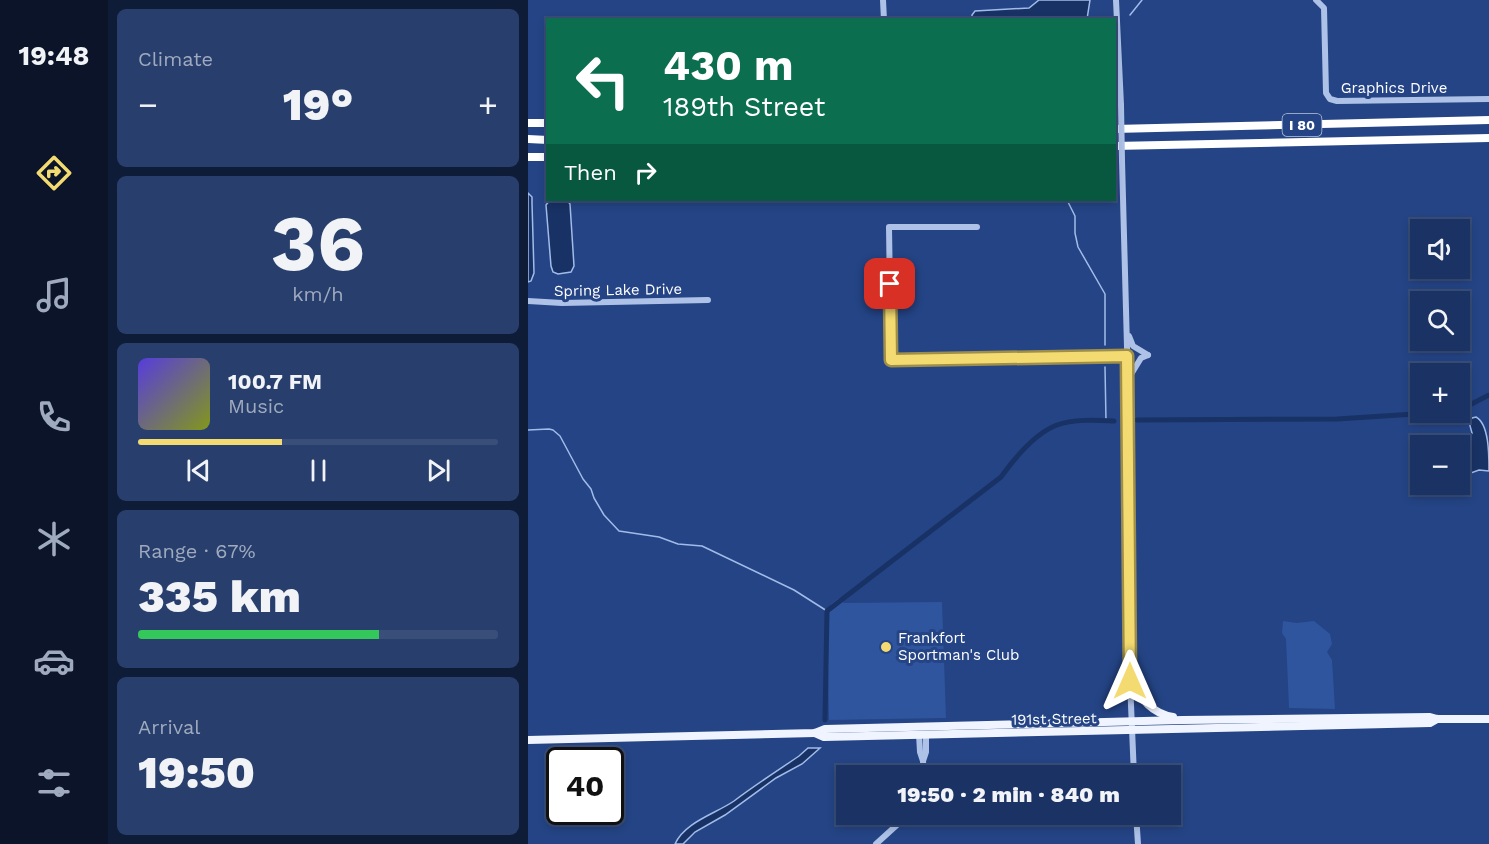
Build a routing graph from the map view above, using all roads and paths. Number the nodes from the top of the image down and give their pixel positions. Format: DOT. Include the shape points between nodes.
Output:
graph roads {
  1 [pos="883,0"];
  2 [pos="1116,0"];
  3 [pos="1316,0"];
  4 [pos="884,18"];
  5 [pos="1489,99"];
  6 [pos="1489,120"];
  7 [pos="528,123"];
  8 [pos="546,123"];
  9 [pos="1116,129"];
  10 [pos="1489,138"];
  11 [pos="528,139"];
  12 [pos="546,140"];
  13 [pos="1116,146"];
  14 [pos="528,157"];
  15 [pos="546,157"];
  16 [pos="977,227"];
  17 [pos="708,300"];
  18 [pos="528,302"];
  19 [pos="1126,327"];
  20 [pos="1127,356"];
  21 [pos="1128,384"];
  22 [pos="1130,681"];
  23 [pos="1437,719"];
  24 [pos="1489,719"];
  25 [pos="1183,720"];
  26 [pos="1131,721"];
  27 [pos="1131,731"];
  28 [pos="815,733"];
  29 [pos="922,734"];
  30 [pos="528,740"];
  31 [pos="924,765"];
  32 [pos="1133,765"];
  33 [pos="897,825"];
  34 [pos="1137,825"];
  35 [pos="876,844"];
  36 [pos="1138,844"];
  1 -- 4 [label="street"];
  2 -- 19 [label="street, bridge"];
  3 -- 5 [label="street, Graphics Drive" via="1324,8 1326,93 1330,99"];
  6 -- 9 [label="highway, I 80"];
  7 -- 8 [label="highway"];
  10 -- 13 [label="highway, I 80"];
  11 -- 12 [label="highway"];
  14 -- 15 [label="highway"];
  16 -- 20 [label="street" via="889,227 891,360"];
  17 -- 18 [label="street, Spring Lake Drive"];
  19 -- 20 [label="street"];
  19 -- 21 [label="street" via="1133,346 1148,356 1141,358 1131,371"];
  20 -- 21 [label="street"];
  21 -- 22 [label="street"];
  22 -- 25 [label="main road" via="1155,711"];
  22 -- 26 [label="street"];
  23 -- 24 [label="main road, 191st Street"];
  23 -- 25 [label="main road, 191st Street"];
  23 -- 27 [label="main road, 191st Street" via="1430,723"];
  25 -- 26 [label="main road, 191st Street"];
  26 -- 27 [label="street"];
  26 -- 28 [label="main road, 191st Street" via="825,729"];
  27 -- 29 [label="main road, 191st Street"];
  27 -- 32 [label="street"];
  28 -- 29 [label="main road, 191st Street" via="824,737"];
  28 -- 30 [label="main road, 191st Street"];
  29 -- 31 [label="street" via="920,752"];
  33 -- 35 [label="street"];
  34 -- 36 [label="street"];
}
